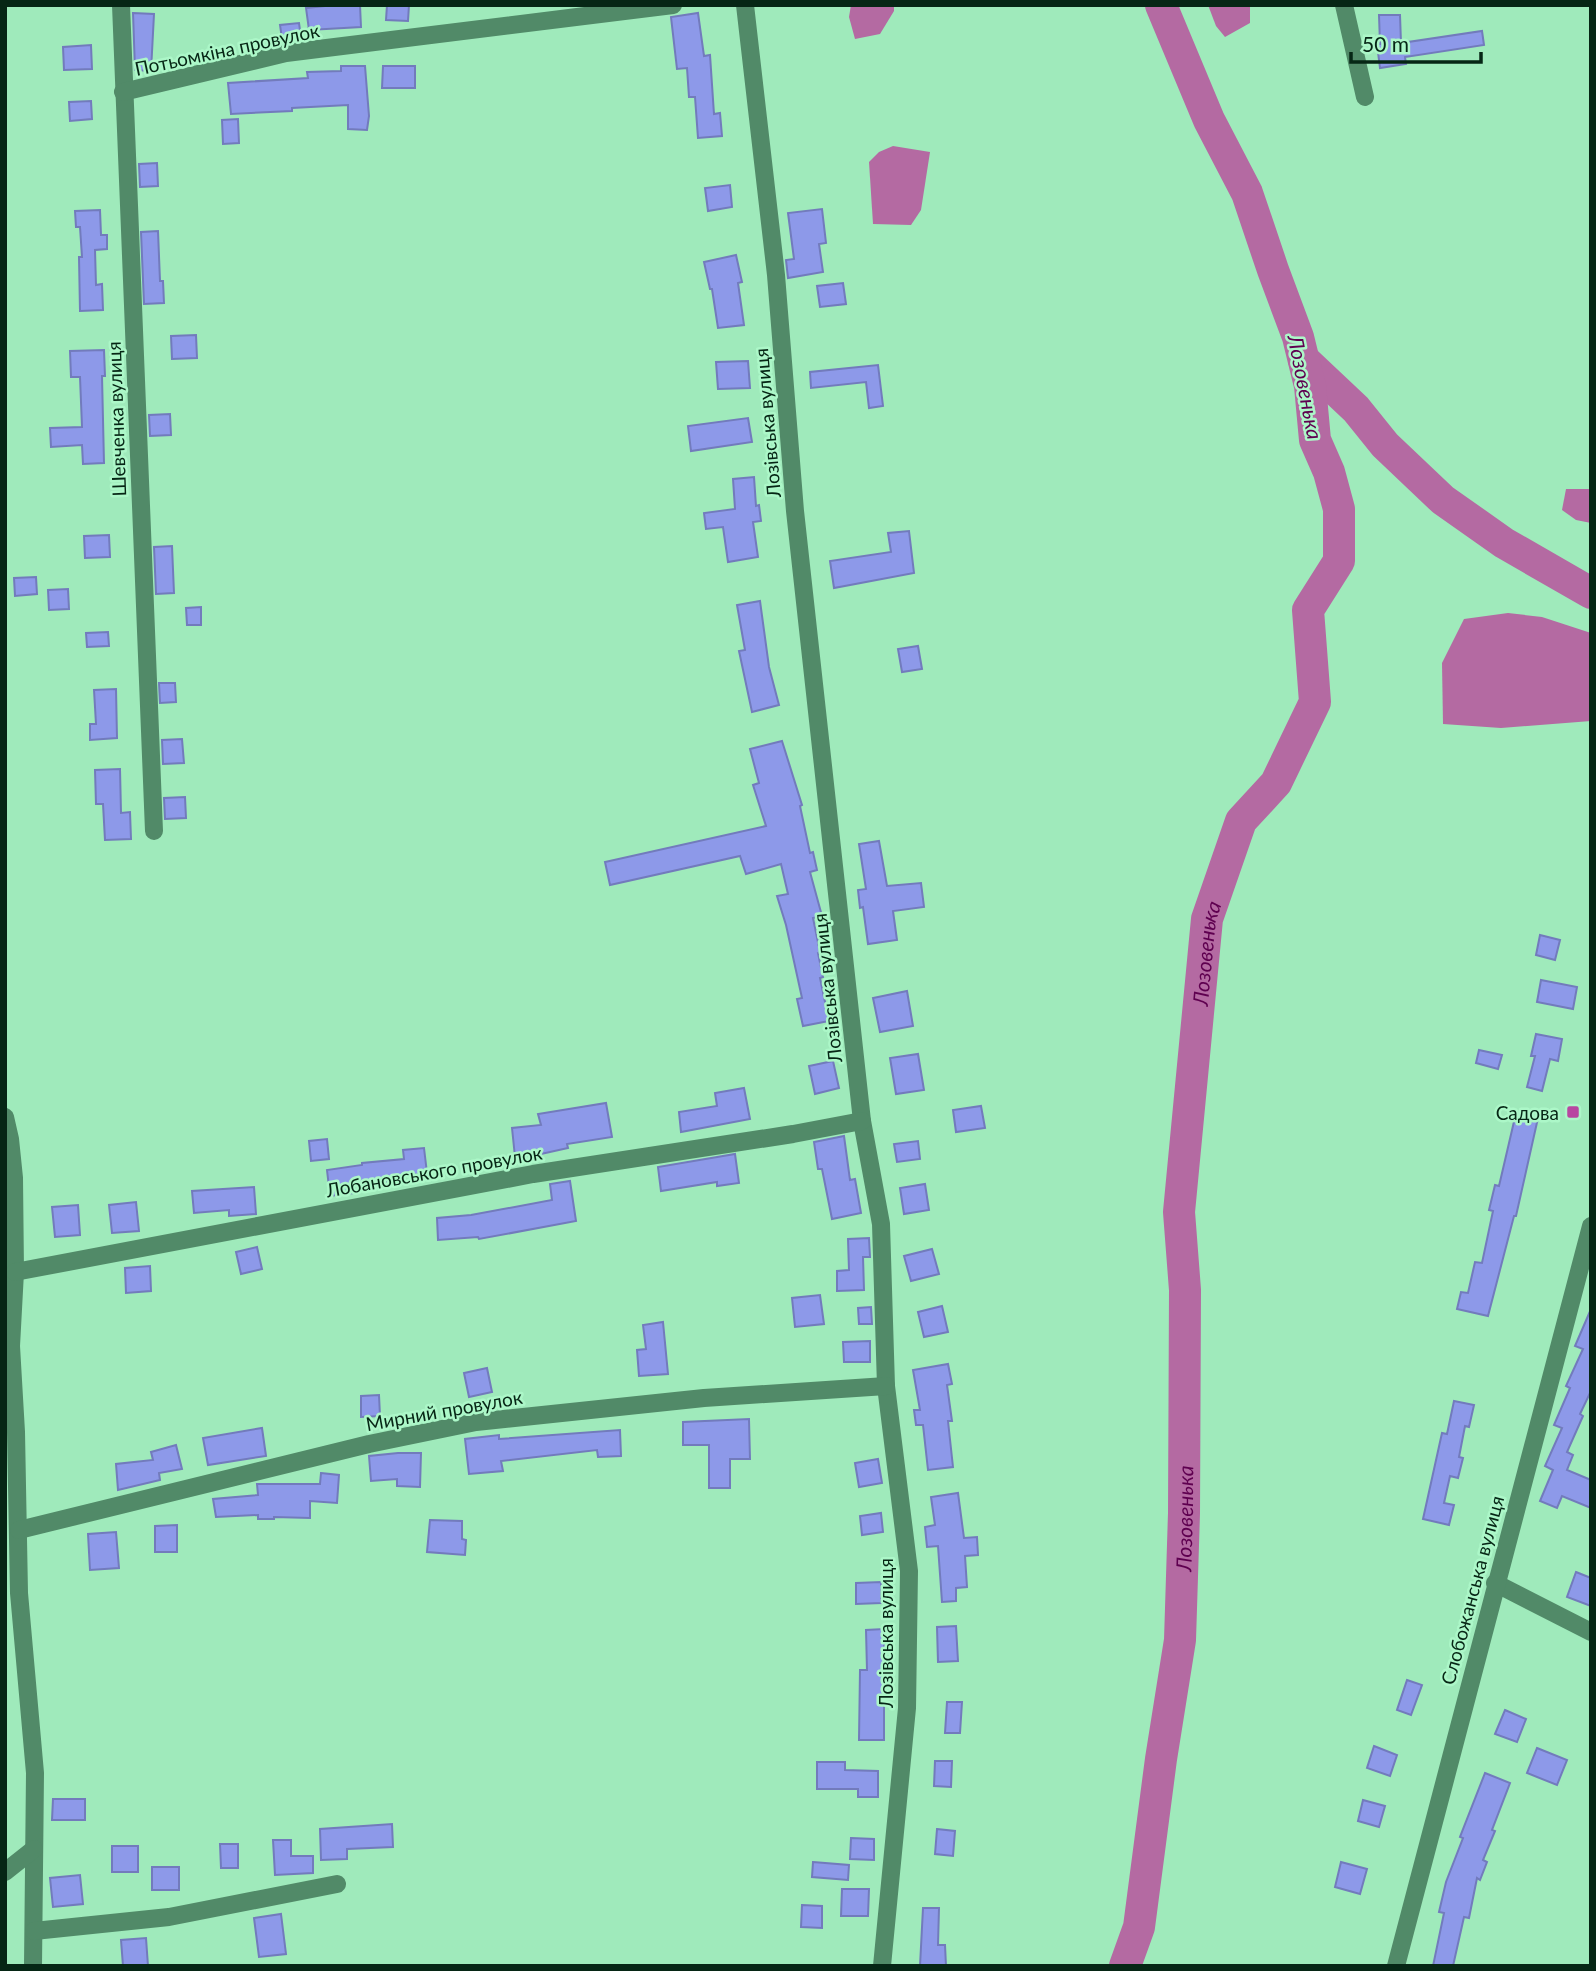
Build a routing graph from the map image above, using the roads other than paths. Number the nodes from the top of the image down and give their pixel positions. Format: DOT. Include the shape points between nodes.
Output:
graph roads {
  1 [pos="121,5"];
  2 [pos="673,5"];
  3 [pos="746,5"];
  4 [pos="1344,5"];
  5 [pos="123,92"];
  6 [pos="1365,97"];
  7 [pos="154,831"];
  8 [pos="5,1116"];
  9 [pos="862,1121"];
  10 [pos="8,1140"];
  11 [pos="1591,1226"];
  12 [pos="15,1272"];
  13 [pos="886,1386"];
  14 [pos="12,1508"];
  15 [pos="19,1530"];
  16 [pos="1495,1583"];
  17 [pos="1591,1633"];
  18 [pos="34,1849"];
  19 [pos="5,1872"];
  20 [pos="337,1884"];
  21 [pos="34,1931"];
  22 [pos="33,1966"];
  23 [pos="882,1966"];
  24 [pos="1396,1966"];
  1 -- 5 [label="street, Шевченка вулиця"];
  2 -- 5 [label="street, Потьомкіна провулок" via="286,54"];
  3 -- 9 [label="street, Лозівська вулиця" via="776,275 795,511"];
  4 -- 6 [label="street"];
  5 -- 7 [label="street, Шевченка вулиця"];
  8 -- 10 [label="street"];
  9 -- 12 [label="street, Лобановського провулок" via="533,1174"];
  9 -- 13 [label="street, Лозівська вулиця" via="880,1224"];
  10 -- 12 [label="street" via="14,1178"];
  11 -- 16 [label="street, Слобожанська вулиця"];
  12 -- 14 [label="street"];
  13 -- 15 [label="street, Мирний провулок" via="704,1398 476,1422"];
  13 -- 23 [label="street, Лозівська вулиця" via="909,1571 907,1708"];
  14 -- 15 [label="street"];
  15 -- 18 [label="street" via="19,1593 35,1773"];
  16 -- 17 [label="street"];
  16 -- 24 [label="street, Слобожанська вулиця"];
  18 -- 19 [label="street"];
  18 -- 21 [label="street"];
  20 -- 21 [label="street" via="169,1917"];
  21 -- 22 [label="street"];
}
